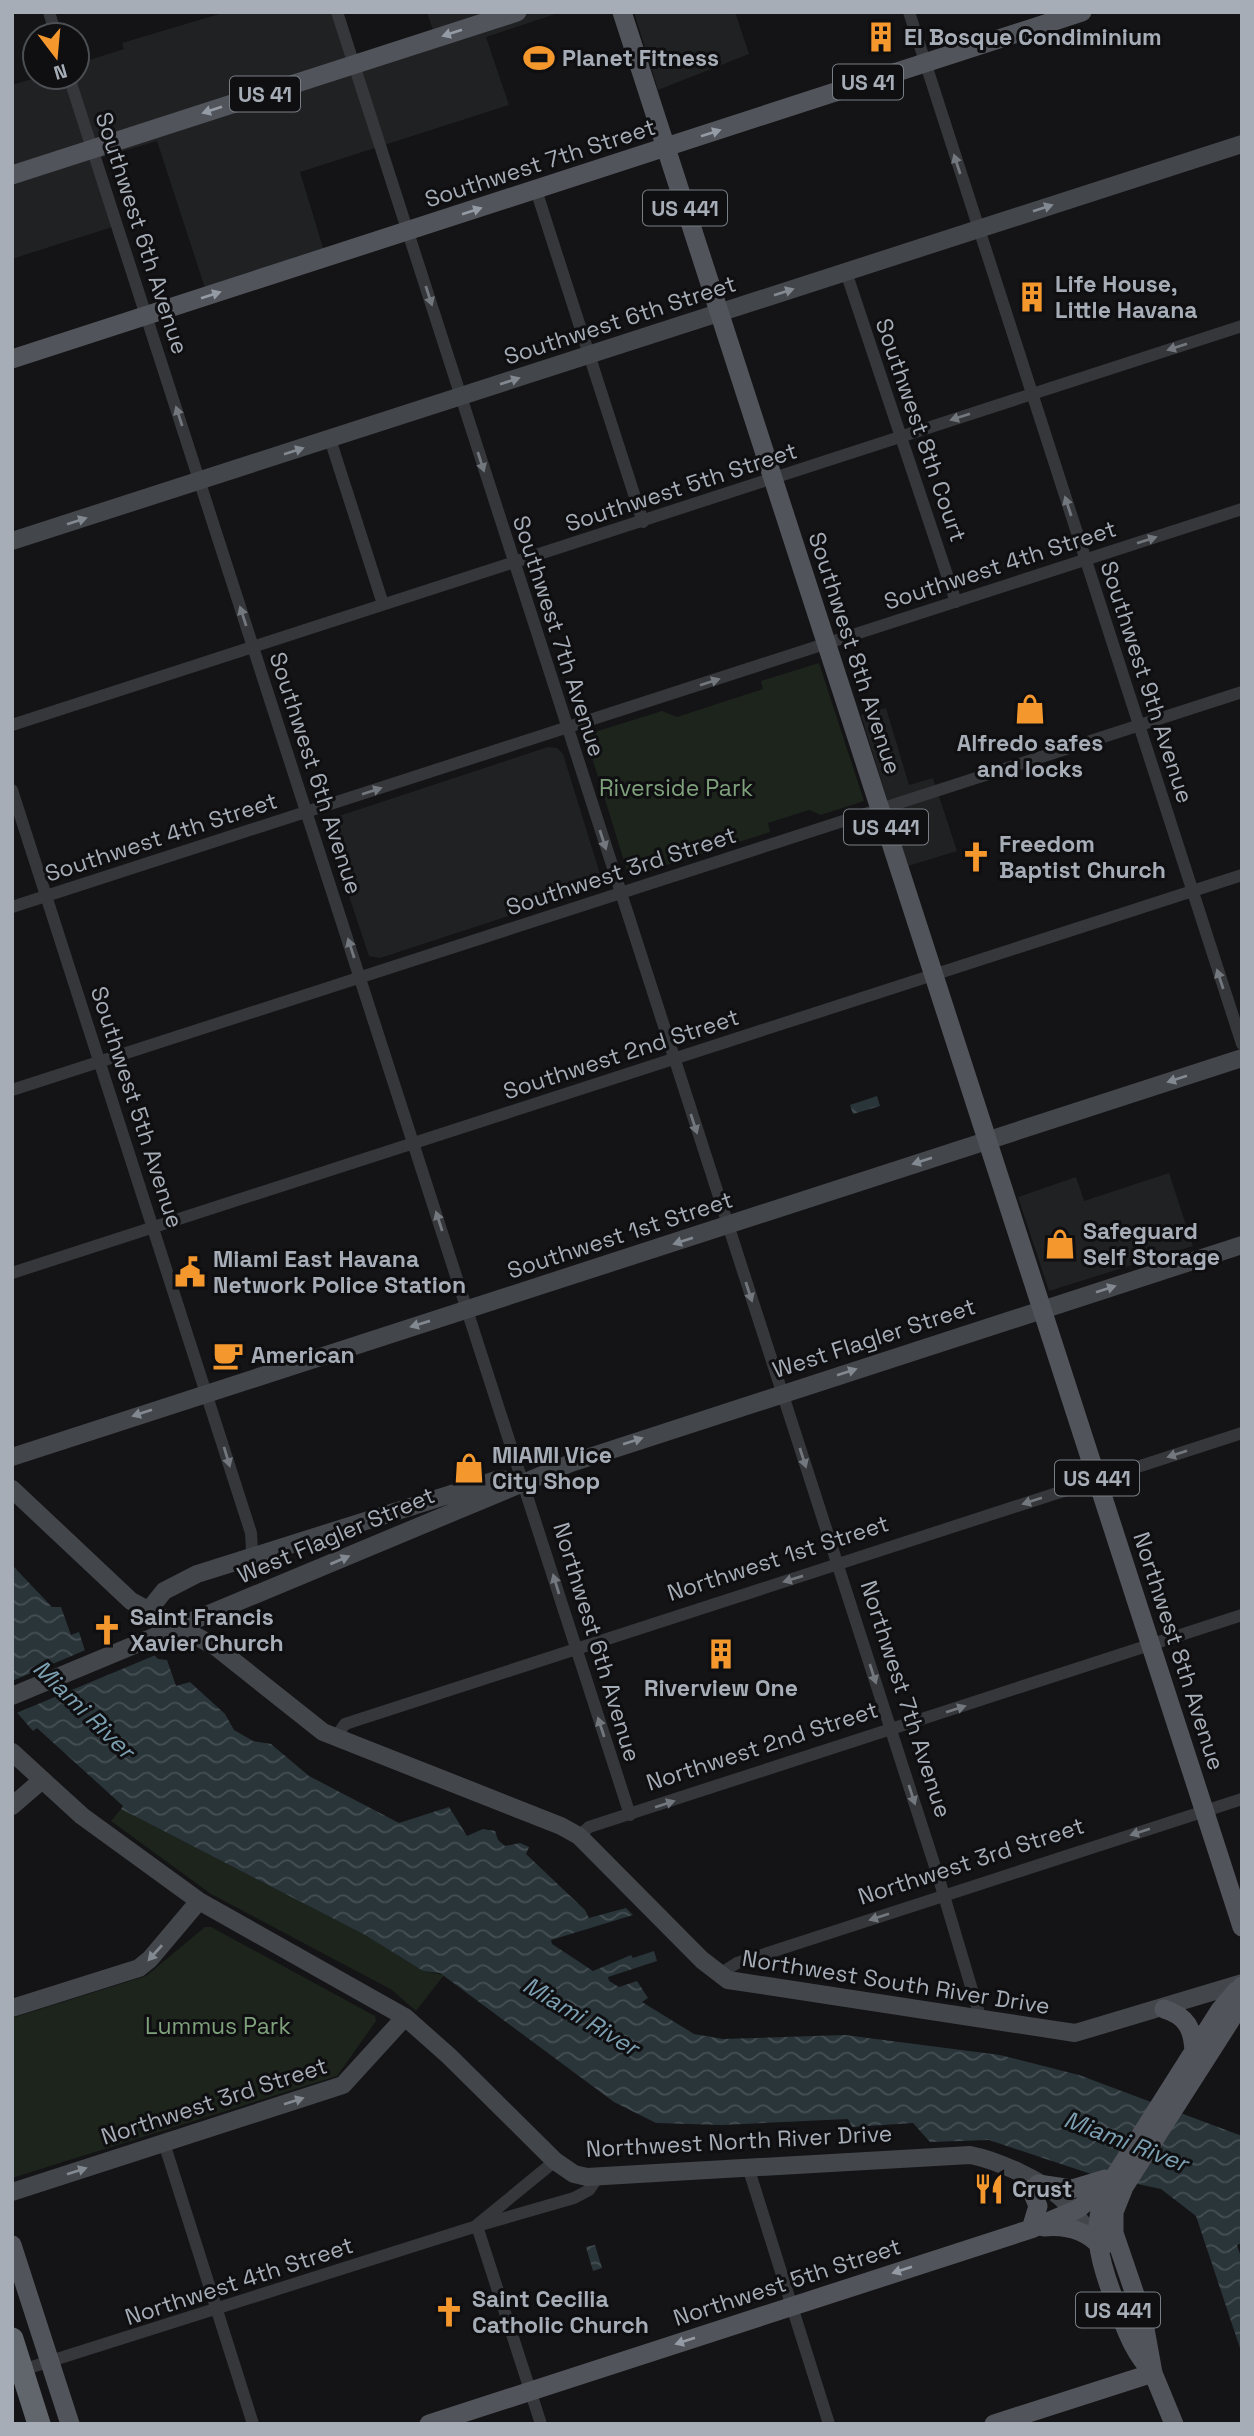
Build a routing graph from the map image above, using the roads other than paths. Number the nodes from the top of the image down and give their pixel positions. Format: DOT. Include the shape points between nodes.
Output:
graph roads {
  1 [pos="337,12"];
  2 [pos="517,12"];
  3 [pos="621,12"];
  4 [pos="909,12"];
  5 [pos="1083,12"];
  6 [pos="926,64"];
  7 [pos="354,66"];
  8 [pos="74,91"];
  9 [pos="1242,144"];
  10 [pos="665,148"];
  11 [pos="93,149"];
  12 [pos="12,175"];
  13 [pos="536,190"];
  14 [pos="978,229"];
  15 [pos="407,232"];
  16 [pos="846,272"];
  17 [pos="719,313"];
  18 [pos="146,315"];
  19 [pos="1242,326"];
  20 [pos="589,355"];
  21 [pos="12,359"];
  22 [pos="1032,394"];
  23 [pos="460,397"];
  24 [pos="901,436"];
  25 [pos="330,439"];
  26 [pos="773,479"];
  27 [pos="200,481"];
  28 [pos="1242,509"];
  29 [pos="643,522"];
  30 [pos="12,541"];
  31 [pos="1086,559"];
  32 [pos="513,563"];
  33 [pos="956,602"];
  34 [pos="383,604"];
  35 [pos="826,644"];
  36 [pos="253,647"];
  37 [pos="1242,692"];
  38 [pos="12,725"];
  39 [pos="1139,726"];
  40 [pos="567,728"];
  41 [pos="12,790"];
  42 [pos="880,809"];
  43 [pos="307,812"];
  44 [pos="1242,875"];
  45 [pos="1192,890"];
  46 [pos="620,894"];
  47 [pos="47,896"];
  48 [pos="12,907"];
  49 [pos="934,975"];
  50 [pos="360,977"];
  51 [pos="1242,1044"];
  52 [pos="1242,1058"];
  53 [pos="673,1059"];
  54 [pos="100,1062"];
  55 [pos="12,1090"];
  56 [pos="987,1140"];
  57 [pos="413,1143"];
  58 [pos="153,1227"];
  59 [pos="728,1227"];
  60 [pos="1242,1245"];
  61 [pos="12,1273"];
  62 [pos="467,1309"];
  63 [pos="1042,1310"];
  64 [pos="206,1391"];
  65 [pos="782,1393"];
  66 [pos="1242,1433"];
  67 [pos="12,1457"];
  68 [pos="1097,1479"];
  69 [pos="523,1482"];
  70 [pos="12,1489"];
  71 [pos="248,1558"];
  72 [pos="837,1565"];
  73 [pos="148,1611"];
  74 [pos="1242,1615"];
  75 [pos="1151,1646"];
  76 [pos="576,1649"];
  77 [pos="12,1696"];
  78 [pos="891,1730"];
  79 [pos="335,1738"];
  80 [pos="12,1752"];
  81 [pos="40,1780"];
  82 [pos="1242,1799"];
  83 [pos="12,1806"];
  84 [pos="1205,1811"];
  85 [pos="630,1815"];
  86 [pos="579,1836"];
  87 [pos="944,1896"];
  88 [pos="199,1901"];
  89 [pos="1242,1927"];
  90 [pos="718,1975"];
  91 [pos="1242,1985"];
  92 [pos="12,2008"];
  93 [pos="1164,2009"];
  94 [pos="405,2017"];
  95 [pos="981,2020"];
  96 [pos="1194,2052"];
  97 [pos="1188,2076"];
  98 [pos="164,2143"];
  99 [pos="555,2161"];
  100 [pos="748,2167"];
  101 [pos="574,2174"];
  102 [pos="597,2177"];
  103 [pos="1035,2186"];
  104 [pos="12,2192"];
  105 [pos="575,2198"];
  106 [pos="1098,2199"];
  107 [pos="1071,2212"];
  108 [pos="477,2226"];
  109 [pos="1031,2229"];
  110 [pos="1096,2241"];
  111 [pos="12,2245"];
  112 [pos="791,2306"];
  113 [pos="217,2310"];
  114 [pos="12,2339"];
  115 [pos="1147,2339"];
  116 [pos="50,2362"];
  117 [pos="1153,2373"];
  118 [pos="12,2374"];
  119 [pos="531,2392"];
  120 [pos="39,2424"];
  121 [pos="70,2424"];
  122 [pos="253,2424"];
  123 [pos="429,2424"];
  124 [pos="541,2424"];
  125 [pos="829,2424"];
  126 [pos="994,2424"];
  127 [pos="1174,2424"];
  1 -- 7 [label="street, Southwest 7th Avenue"];
  2 -- 7 [label="main road, US 41, one-way"];
  3 -- 10 [label="main road, Southwest 8th Avenue / US 441"];
  4 -- 6 [label="street, Southwest 9th Avenue"];
  5 -- 6 [label="main road, Southwest 7th Street / US 41"];
  10 -- 6 [label="main road, Southwest 7th Street / US 41, one-way"];
  14 -- 6 [label="street, Southwest 9th Avenue, one-way"];
  7 -- 11 [label="main road, US 41, one-way"];
  7 -- 15 [label="street, Southwest 7th Avenue"];
  8 -- 11 [label="street, Southwest 6th Avenue"];
  14 -- 9 [label="street, Southwest 6th Street, one-way"];
  10 -- 13 [label="main road, Southwest 7th Street / US 41"];
  10 -- 17 [label="main road, Southwest 8th Avenue / US 441"];
  11 -- 12 [label="main road, US 41"];
  11 -- 18 [label="street, Southwest 6th Avenue"];
  15 -- 13 [label="main road, Southwest 7th Street / US 41, one-way"];
  13 -- 20 [label="street"];
  14 -- 16 [label="street, Southwest 6th Street"];
  14 -- 22 [label="street, Southwest 9th Avenue"];
  18 -- 15 [label="main road, Southwest 7th Street / US 41, one-way"];
  15 -- 23 [label="street, Southwest 7th Avenue, one-way"];
  17 -- 16 [label="street, Southwest 6th Street, one-way"];
  16 -- 24 [label="street, Southwest 8th Court"];
  17 -- 20 [label="street, Southwest 6th Street"];
  17 -- 26 [label="main road, Southwest 8th Avenue / US 441"];
  18 -- 21 [label="main road, Southwest 7th Street / US 41"];
  27 -- 18 [label="street, Southwest 6th Avenue, one-way"];
  19 -- 22 [label="street, Southwest 5th Street, one-way"];
  23 -- 20 [label="street, Southwest 6th Street, one-way"];
  20 -- 29 [label="street"];
  22 -- 24 [label="street, Southwest 5th Street, one-way"];
  31 -- 22 [label="street, Southwest 9th Avenue, one-way"];
  23 -- 25 [label="street, Southwest 6th Street"];
  23 -- 32 [label="street, Southwest 7th Avenue, one-way"];
  24 -- 26 [label="street, Southwest 5th Street"];
  24 -- 33 [label="street, Southwest 8th Court"];
  27 -- 25 [label="street, Southwest 6th Street, one-way"];
  25 -- 34 [label="street"];
  26 -- 29 [label="street, Southwest 5th Street"];
  26 -- 35 [label="main road, Southwest 8th Avenue / US 441"];
  30 -- 27 [label="street, Southwest 6th Street, one-way"];
  36 -- 27 [label="street, Southwest 6th Avenue, one-way"];
  31 -- 28 [label="street, Southwest 4th Street, one-way"];
  29 -- 32 [label="street, Southwest 5th Street"];
  31 -- 33 [label="street, Southwest 4th Street"];
  31 -- 39 [label="street, Southwest 9th Avenue"];
  32 -- 34 [label="street, Southwest 5th Street"];
  32 -- 40 [label="street, Southwest 7th Avenue"];
  33 -- 35 [label="street, Southwest 4th Street"];
  34 -- 36 [label="street, Southwest 5th Street"];
  40 -- 35 [label="street, Southwest 4th Street, one-way"];
  35 -- 42 [label="main road, Southwest 8th Avenue / US 441"];
  36 -- 38 [label="street, Southwest 5th Street"];
  36 -- 43 [label="street, Southwest 6th Avenue"];
  37 -- 39 [label="street, Southwest 3rd Street"];
  39 -- 42 [label="street, Southwest 3rd Street"];
  39 -- 45 [label="street, Southwest 9th Avenue"];
  43 -- 40 [label="street, Southwest 4th Street, one-way"];
  40 -- 46 [label="street, Southwest 7th Avenue, one-way"];
  41 -- 47 [label="street, Southwest 5th Avenue"];
  42 -- 46 [label="street, Southwest 3rd Street"];
  42 -- 49 [label="main road, Southwest 8th Avenue / US 441"];
  43 -- 47 [label="street, Southwest 4th Street"];
  50 -- 43 [label="street, Southwest 6th Avenue, one-way"];
  44 -- 45 [label="street, Southwest 2nd Street"];
  45 -- 49 [label="street, Southwest 2nd Street"];
  51 -- 45 [label="street, Southwest 9th Avenue, one-way"];
  46 -- 50 [label="street, Southwest 3rd Street"];
  46 -- 53 [label="street, Southwest 7th Avenue"];
  47 -- 48 [label="street, Southwest 4th Street"];
  47 -- 54 [label="street, Southwest 5th Avenue"];
  49 -- 53 [label="street, Southwest 2nd Street"];
  49 -- 56 [label="main road, Southwest 8th Avenue / US 441"];
  50 -- 54 [label="street, Southwest 3rd Street"];
  50 -- 57 [label="street, Southwest 6th Avenue"];
  52 -- 56 [label="street, Southwest 1st Street, one-way"];
  53 -- 57 [label="street, Southwest 2nd Street"];
  53 -- 59 [label="street, Southwest 7th Avenue, one-way"];
  54 -- 55 [label="street, Southwest 3rd Street"];
  54 -- 58 [label="street, Southwest 5th Avenue"];
  56 -- 59 [label="street, Southwest 1st Street, one-way"];
  56 -- 63 [label="main road, Southwest 8th Avenue / US 441"];
  57 -- 58 [label="street, Southwest 2nd Street"];
  62 -- 57 [label="street, Southwest 6th Avenue, one-way"];
  58 -- 61 [label="street, Southwest 2nd Street"];
  58 -- 64 [label="street, Southwest 5th Avenue"];
  59 -- 62 [label="street, Southwest 1st Street, one-way"];
  59 -- 65 [label="street, Southwest 7th Avenue, one-way"];
  63 -- 60 [label="street, West Flagler Street, one-way"];
  62 -- 64 [label="street, Southwest 1st Street, one-way"];
  62 -- 69 [label="street, Southwest 6th Avenue"];
  65 -- 63 [label="street, West Flagler Street, one-way"];
  63 -- 68 [label="main road, Northwest 8th Avenue / US 441"];
  64 -- 67 [label="street, Southwest 1st Street, one-way"];
  64 -- 71 [label="street, Southwest 5th Avenue, one-way" via="251,1533"];
  69 -- 65 [label="street, West Flagler Street, one-way"];
  65 -- 72 [label="street, Northwest 7th Avenue, one-way"];
  66 -- 68 [label="street, Northwest 1st Street, one-way"];
  68 -- 72 [label="street, Northwest 1st Street, one-way"];
  68 -- 75 [label="main road, Northwest 8th Avenue / US 441"];
  69 -- 71 [label="street, West Flagler Street" via="499,1479"];
  76 -- 69 [label="street, Northwest 6th Avenue, one-way"];
  77 -- 69 [label="street, West Flagler Street, one-way"];
  70 -- 73 [label="street, Northwest South River Drive" via="119,1591"];
  71 -- 73 [label="street, West Flagler Street" via="182,1580 164,1591"];
  72 -- 76 [label="street, Northwest 1st Street, one-way"];
  72 -- 78 [label="street, Northwest 7th Avenue, one-way"];
  73 -- 79 [label="street, Northwest South River Drive" via="216,1647"];
  74 -- 75 [label="street, Northwest 2nd Street"];
  78 -- 75 [label="street, Northwest 2nd Street, one-way"];
  75 -- 84 [label="main road, Northwest 8th Avenue / US 441"];
  76 -- 79 [label="street, Northwest 1st Street" via="345,1724"];
  85 -- 76 [label="street, Northwest 6th Avenue, one-way"];
  85 -- 78 [label="street, Northwest 2nd Street, one-way"];
  78 -- 87 [label="street, Northwest 7th Avenue, one-way"];
  79 -- 86 [label="street, Northwest South River Drive"];
  80 -- 81 [label="street, Northwest North River Drive"];
  81 -- 83 [label="street"];
  81 -- 88 [label="street, Northwest North River Drive"];
  82 -- 84 [label="street, Northwest 3rd Street"];
  84 -- 87 [label="street, Northwest 3rd Street, one-way"];
  84 -- 89 [label="main road, Northwest 8th Avenue / US 441"];
  85 -- 86 [label="street, Northwest 2nd Street" via="589,1827"];
  86 -- 90 [label="street, Northwest South River Drive"];
  87 -- 90 [label="street, Northwest 3rd Street, one-way" via="737,1963"];
  87 -- 95 [label="street, Northwest 7th Avenue"];
  88 -- 92 [label="street, one-way" via="139,1968"];
  88 -- 94 [label="street, Northwest North River Drive"];
  90 -- 95 [label="street, Northwest South River Drive" via="747,1984"];
  91 -- 93 [label="street, Northwest South River Drive"];
  91 -- 96 [label="main road, US 441"];
  91 -- 97 [label="main road, US 441" via="1232,2018"];
  93 -- 95 [label="street, Northwest South River Drive" via="1075,2034"];
  93 -- 96 [label="main road" via="1185,2019"];
  98 -- 94 [label="street, Northwest 3rd Street, one-way" via="343,2085"];
  94 -- 99 [label="street, Northwest North River Drive"];
  96 -- 97 [label="main road, US 441"];
  97 -- 106 [label="main road, Northwest 5th Street / US 441"];
  97 -- 106 [label="main road, US 441" via="1124,2186"];
  104 -- 98 [label="street, Northwest 3rd Street, one-way"];
  98 -- 113 [label="street"];
  99 -- 101 [label="street, Northwest North River Drive"];
  99 -- 108 [label="street, Northwest 4th Street"];
  100 -- 102 [label="street, Northwest North River Drive"];
  100 -- 103 [label="street, Northwest North River Drive" via="964,2154 983,2158 991,2167"];
  100 -- 112 [label="street"];
  101 -- 102 [label="street, Northwest North River Drive"];
  101 -- 105 [label="street"];
  102 -- 105 [label="street, Northwest 4th Street" via="589,2190"];
  103 -- 106 [label="main road"];
  103 -- 107 [label="street, Northwest North River Drive" via="1068,2204"];
  103 -- 109 [label="main road" via="1038,2206"];
  105 -- 108 [label="street, Northwest 4th Street"];
  106 -- 107 [label="main road, Northwest 5th Street"];
  106 -- 110 [label="main road, US 441"];
  106 -- 115 [label="main road, US 441"];
  107 -- 109 [label="main road, Northwest 5th Street"];
  107 -- 110 [label="street, Northwest North River Drive"];
  108 -- 113 [label="street, Northwest 4th Street"];
  108 -- 119 [label="street"];
  109 -- 110 [label="main road" via="1071,2228"];
  109 -- 112 [label="main road, Northwest 5th Street, one-way"];
  110 -- 115 [label="main road"];
  110 -- 117 [label="main road, US 441" via="1135,2354"];
  111 -- 116 [label="main road"];
  112 -- 119 [label="main road, Northwest 5th Street, one-way"];
  112 -- 125 [label="street"];
  113 -- 116 [label="street, Northwest 4th Street"];
  113 -- 122 [label="street"];
  114 -- 120 [label="highway"];
  115 -- 117 [label="main road, US 441"];
  116 -- 118 [label="street, Northwest 4th Street"];
  116 -- 121 [label="main road"];
  117 -- 126 [label="main road"];
  117 -- 127 [label="main road, US 441"];
  119 -- 123 [label="main road, Northwest 5th Street"];
  119 -- 124 [label="street"];
}
